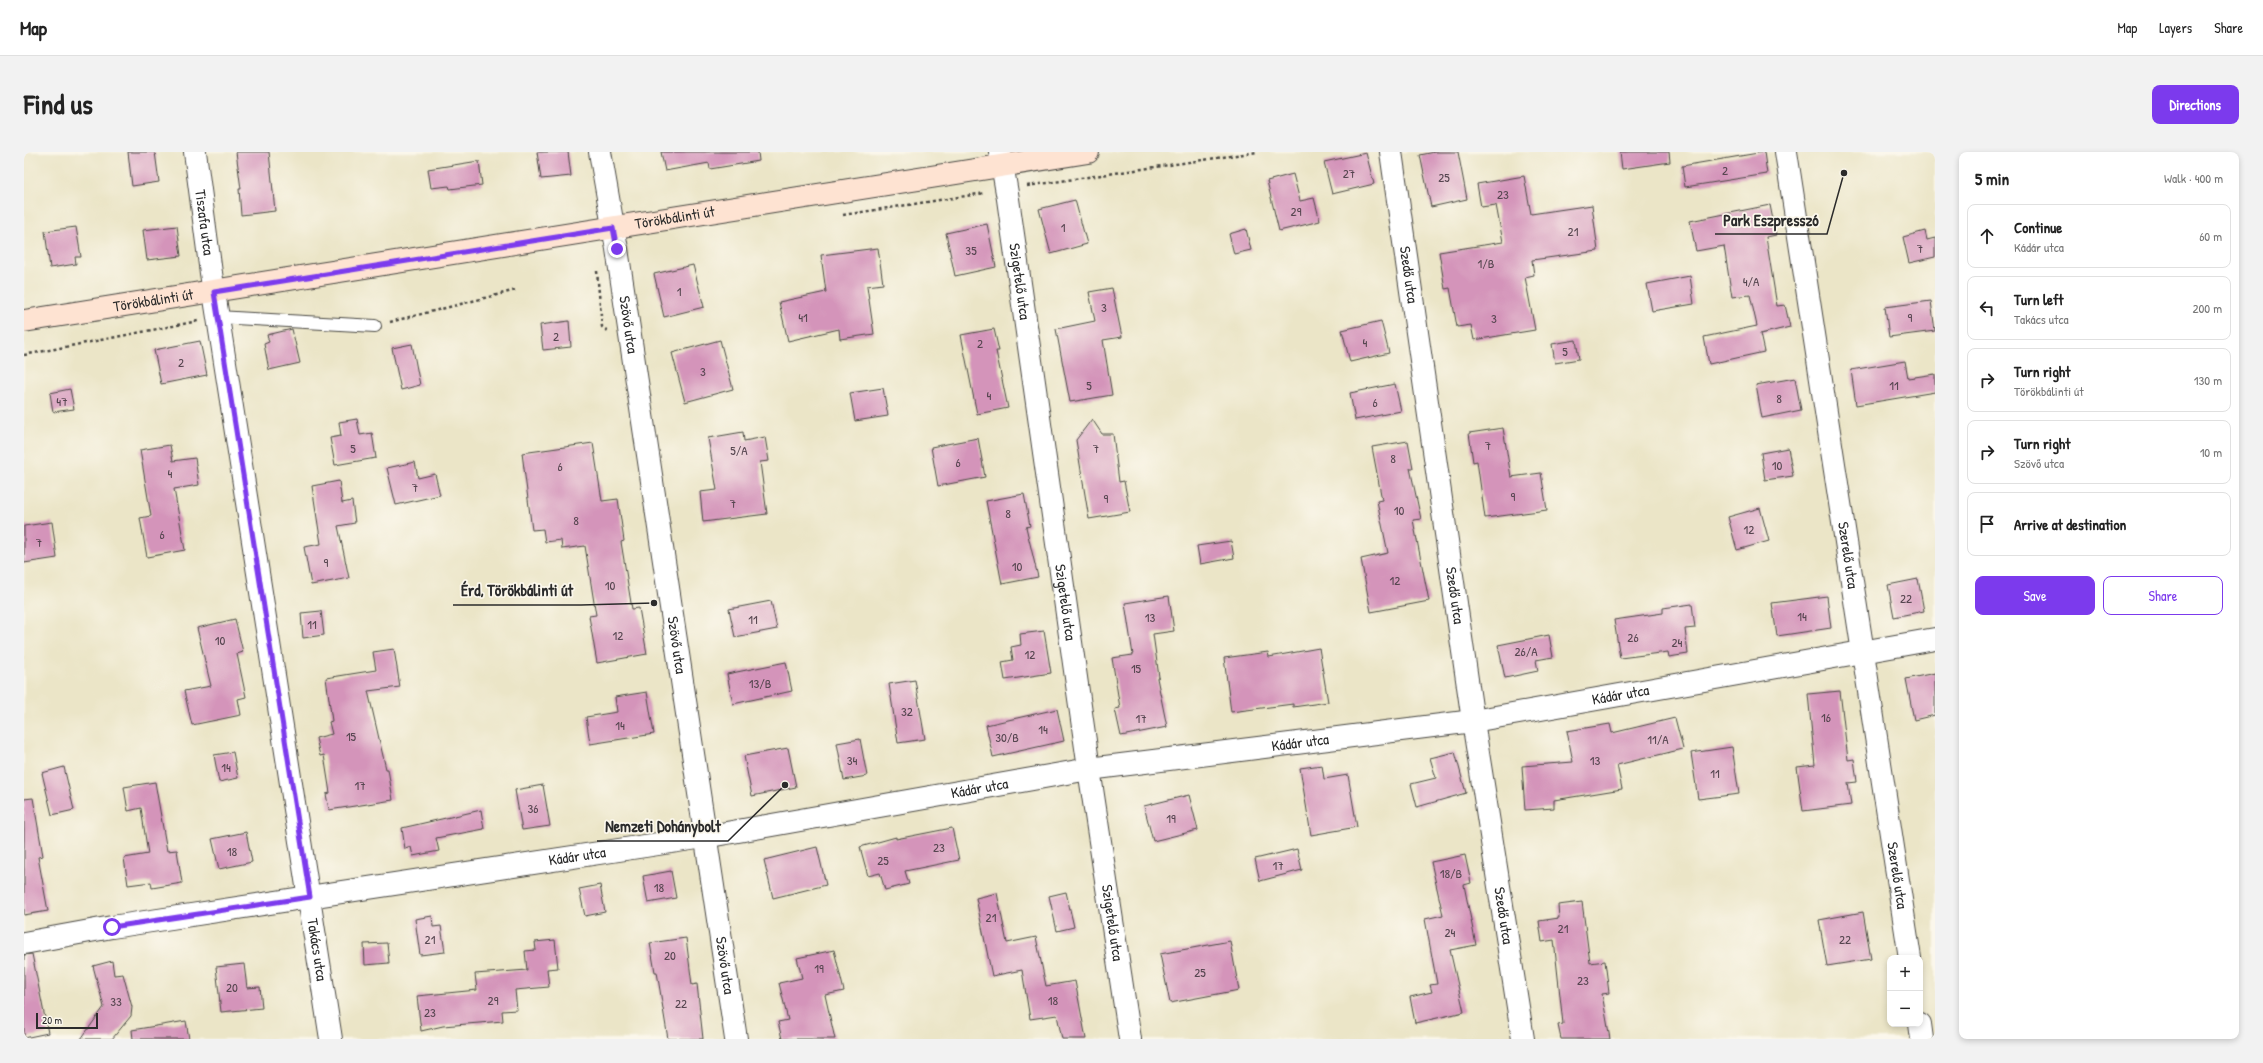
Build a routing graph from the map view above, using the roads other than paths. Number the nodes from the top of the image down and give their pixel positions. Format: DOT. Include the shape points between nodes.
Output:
graph roads {
  1 [pos="195,152"];
  2 [pos="600,152"];
  3 [pos="1088,152"];
  4 [pos="1391,152"];
  5 [pos="1786,152"];
  6 [pos="1001,158"];
  7 [pos="613,228"];
  8 [pos="214,292"];
  9 [pos="218,318"];
  10 [pos="24,321"];
  11 [pos="374,326"];
  12 [pos="1935,639"];
  13 [pos="1863,650"];
  14 [pos="1473,721"];
  15 [pos="1089,769"];
  16 [pos="704,837"];
  17 [pos="310,897"];
  18 [pos="24,943"];
  19 [pos="1910,955"];
  20 [pos="1920,1027"];
  21 [pos="331,1039"];
  22 [pos="736,1039"];
  23 [pos="1130,1039"];
  24 [pos="1523,1039"];
  25 [pos="1922,1039"];
  1 -- 8 [label="street, Tiszafa utca"];
  2 -- 7 [label="street, Szövő utca"];
  3 -- 6 [label="main road, Törökbálinti út"];
  4 -- 14 [label="street, Szedő utca"];
  5 -- 13 [label="street, Szerelő utca"];
  6 -- 7 [label="main road, Törökbálinti út"];
  6 -- 15 [label="street, Szigetelő utca"];
  7 -- 8 [label="main road, Törökbálinti út"];
  7 -- 16 [label="street, Szövő utca"];
  8 -- 9 [label="street, Takács utca"];
  8 -- 10 [label="main road, Törökbálinti út"];
  9 -- 11 [label="lane"];
  9 -- 17 [label="street, Takács utca"];
  12 -- 13 [label="street, Kádár utca"];
  13 -- 14 [label="street, Kádár utca"];
  13 -- 19 [label="street, Szerelő utca"];
  14 -- 15 [label="street, Kádár utca"];
  14 -- 24 [label="street, Szedő utca"];
  15 -- 16 [label="street, Kádár utca"];
  15 -- 23 [label="street, Szigetelő utca"];
  16 -- 17 [label="street, Kádár utca"];
  16 -- 22 [label="street, Szövő utca"];
  17 -- 18 [label="street, Kádár utca"];
  17 -- 21 [label="street, Takács utca"];
  20 -- 25 [label="street"];
}
